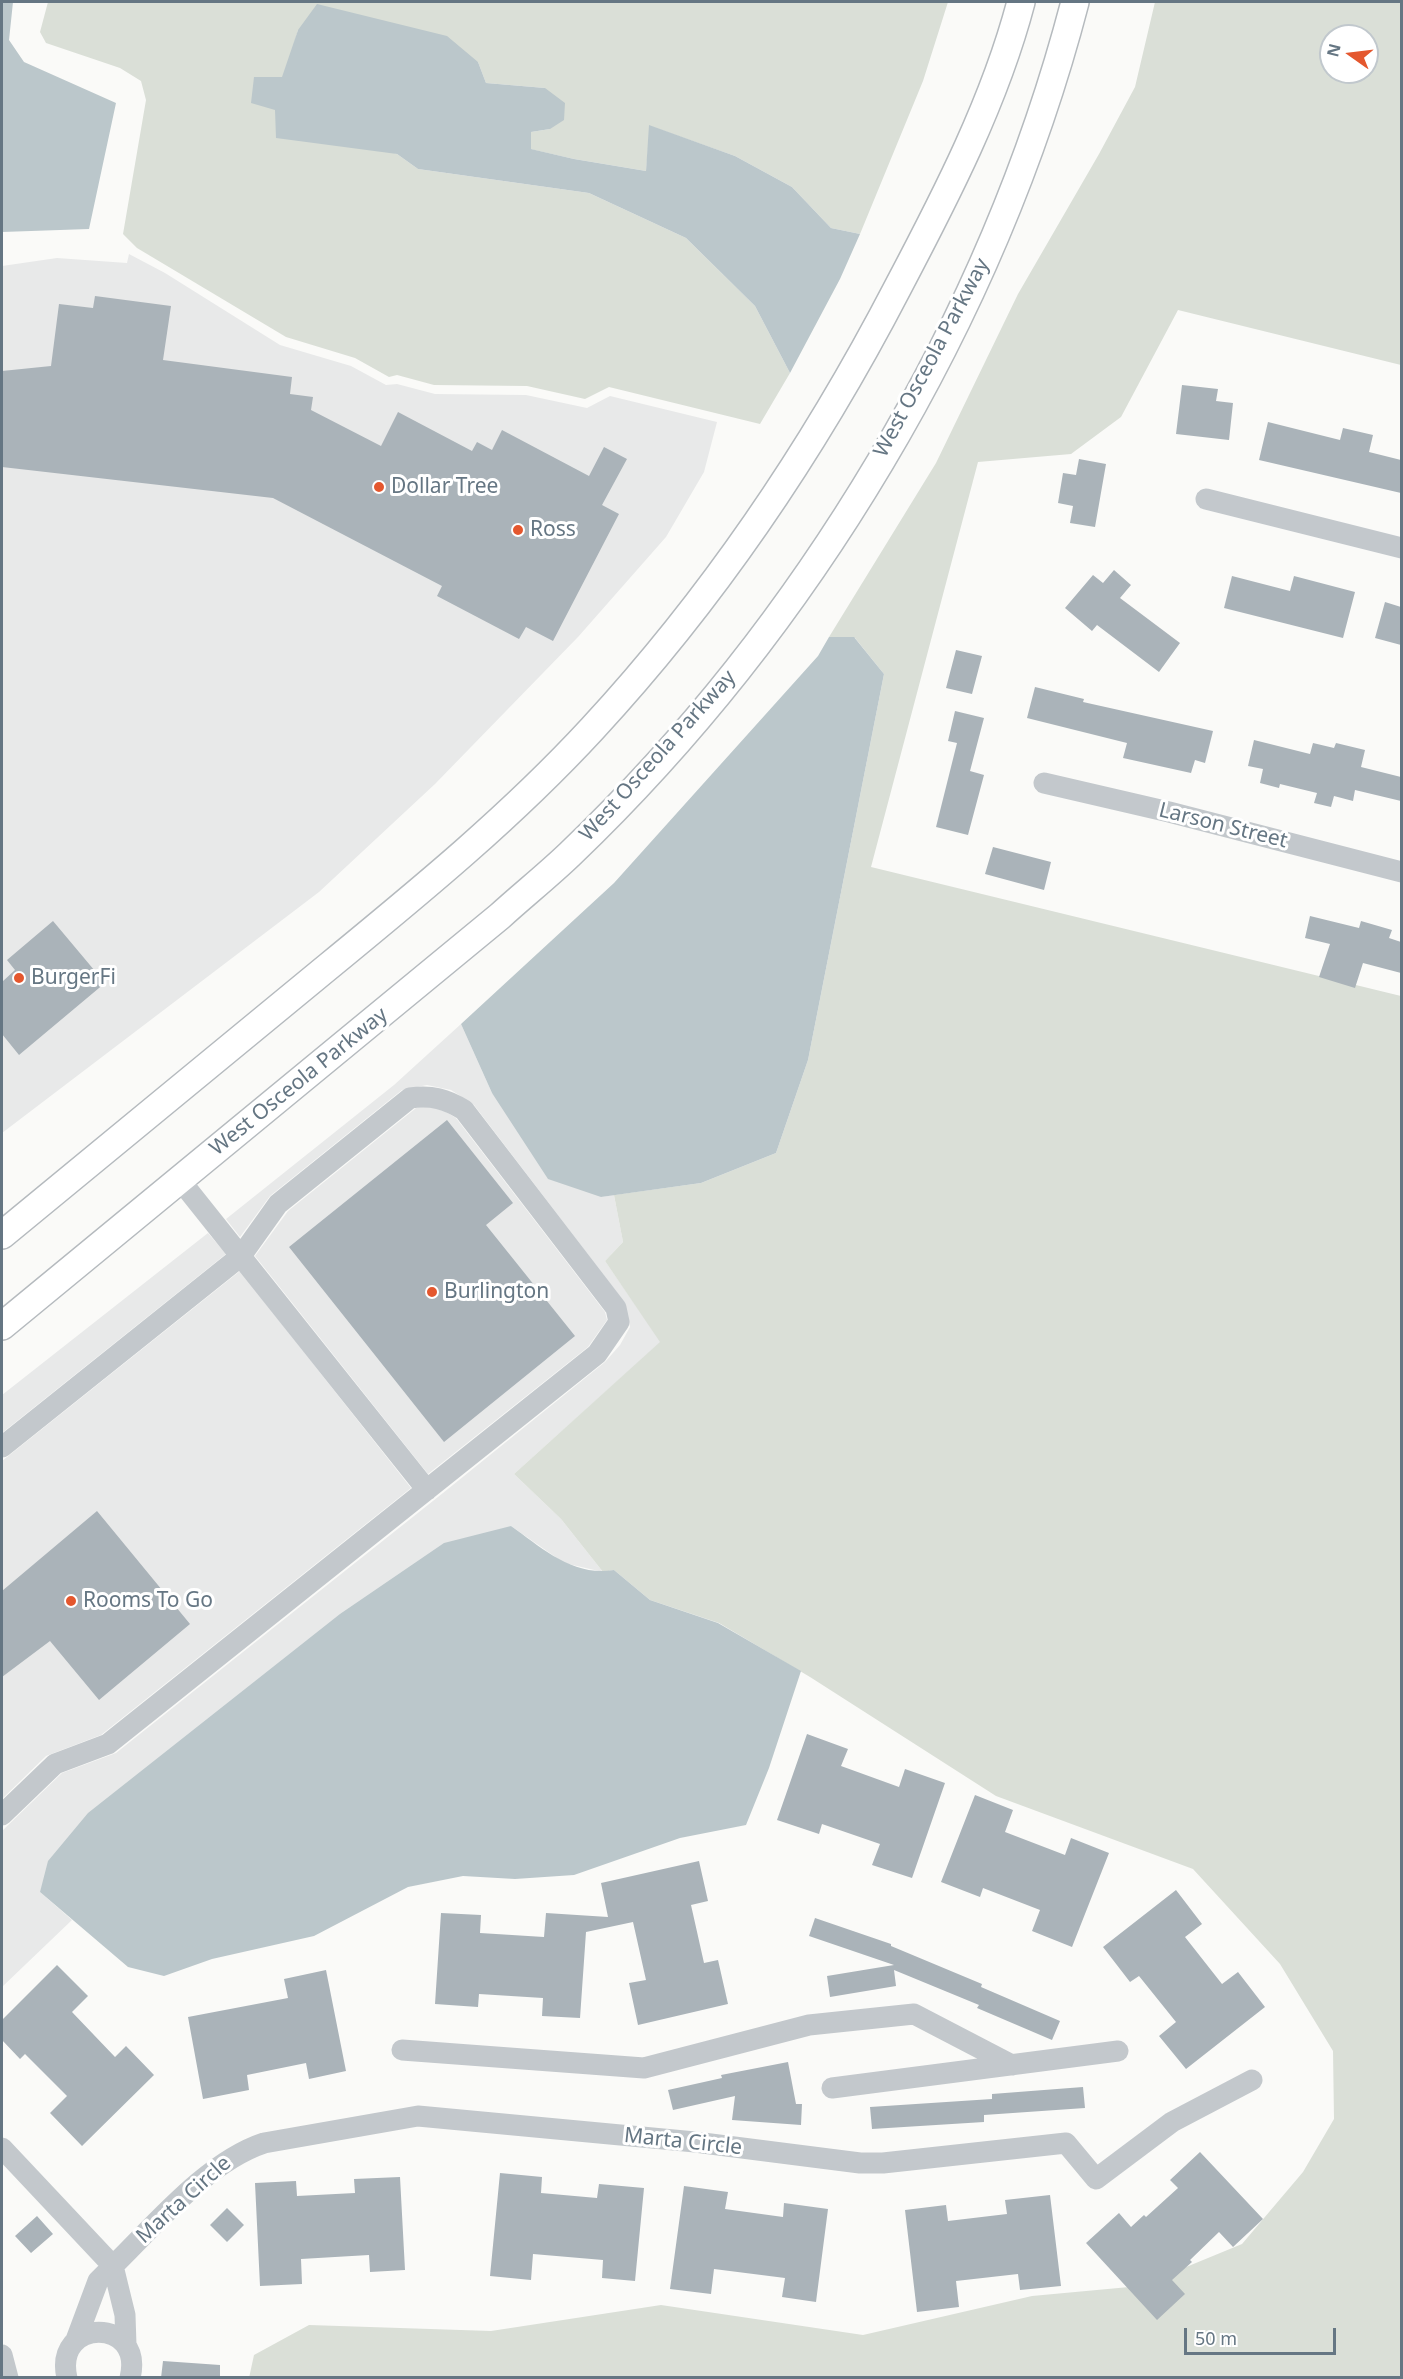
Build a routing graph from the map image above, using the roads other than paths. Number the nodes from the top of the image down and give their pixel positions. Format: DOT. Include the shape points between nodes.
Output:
graph roads {
  1 [pos="1021,2"];
  2 [pos="1075,2"];
  3 [pos="1206,499"];
  4 [pos="1401,548"];
  5 [pos="1044,783"];
  6 [pos="1401,872"];
  7 [pos="180,1180"];
  8 [pos="2,1235"];
  9 [pos="241,1256"];
  10 [pos="2,1326"];
  11 [pos="2,1447"];
  12 [pos="427,1490"];
  13 [pos="2,1815"];
  14 [pos="402,2050"];
  15 [pos="1118,2051"];
  16 [pos="1012,2065"];
  17 [pos="1252,2080"];
  18 [pos="832,2088"];
  19 [pos="2,2148"];
  20 [pos="113,2266"];
  21 [pos="76,2340"];
  22 [pos="126,2345"];
  23 [pos="2,2355"];
  24 [pos="8,2378"];
  25 [pos="67,2378"];
  26 [pos="130,2378"];
  1 -- 8 [label="main road" via="997,77 965,150 873,335 764,515 646,669 524,798 444,872"];
  2 -- 7 [label="main road, West Osceola Parkway" via="1060,60 1023,168 942,347 836,534 777,616 678,738 570,854"];
  3 -- 4 [label="street"];
  5 -- 6 [label="street, Larson Street"];
  7 -- 9 [label="street"];
  7 -- 10 [label="main road, West Osceola Parkway"];
  9 -- 11 [label="street"];
  9 -- 12 [label="street"];
  9 -- 12 [label="street" via="278,1204 410,1098 429,1095 464,1110 615,1308 619,1322 597,1354"];
  12 -- 13 [label="street" via="108,1744 55,1764"];
  14 -- 16 [label="street" via="644,2068 809,2025 914,2014"];
  15 -- 16 [label="street"];
  16 -- 18 [label="street"];
  17 -- 20 [label="street, Marta Circle" via="1172,2122 1096,2179 1066,2143 883,2163 418,2116 264,2143 240,2151 215,2167"];
  19 -- 20 [label="street"];
  20 -- 21 [label="street" via="98,2281"];
  20 -- 22 [label="street" via="125,2316"];
  21 -- 22 [label="street" via="97,2331 108,2332"];
  21 -- 25 [label="street" via="66,2358"];
  22 -- 26 [label="street" via="132,2361"];
  23 -- 24 [label="street"];
}
